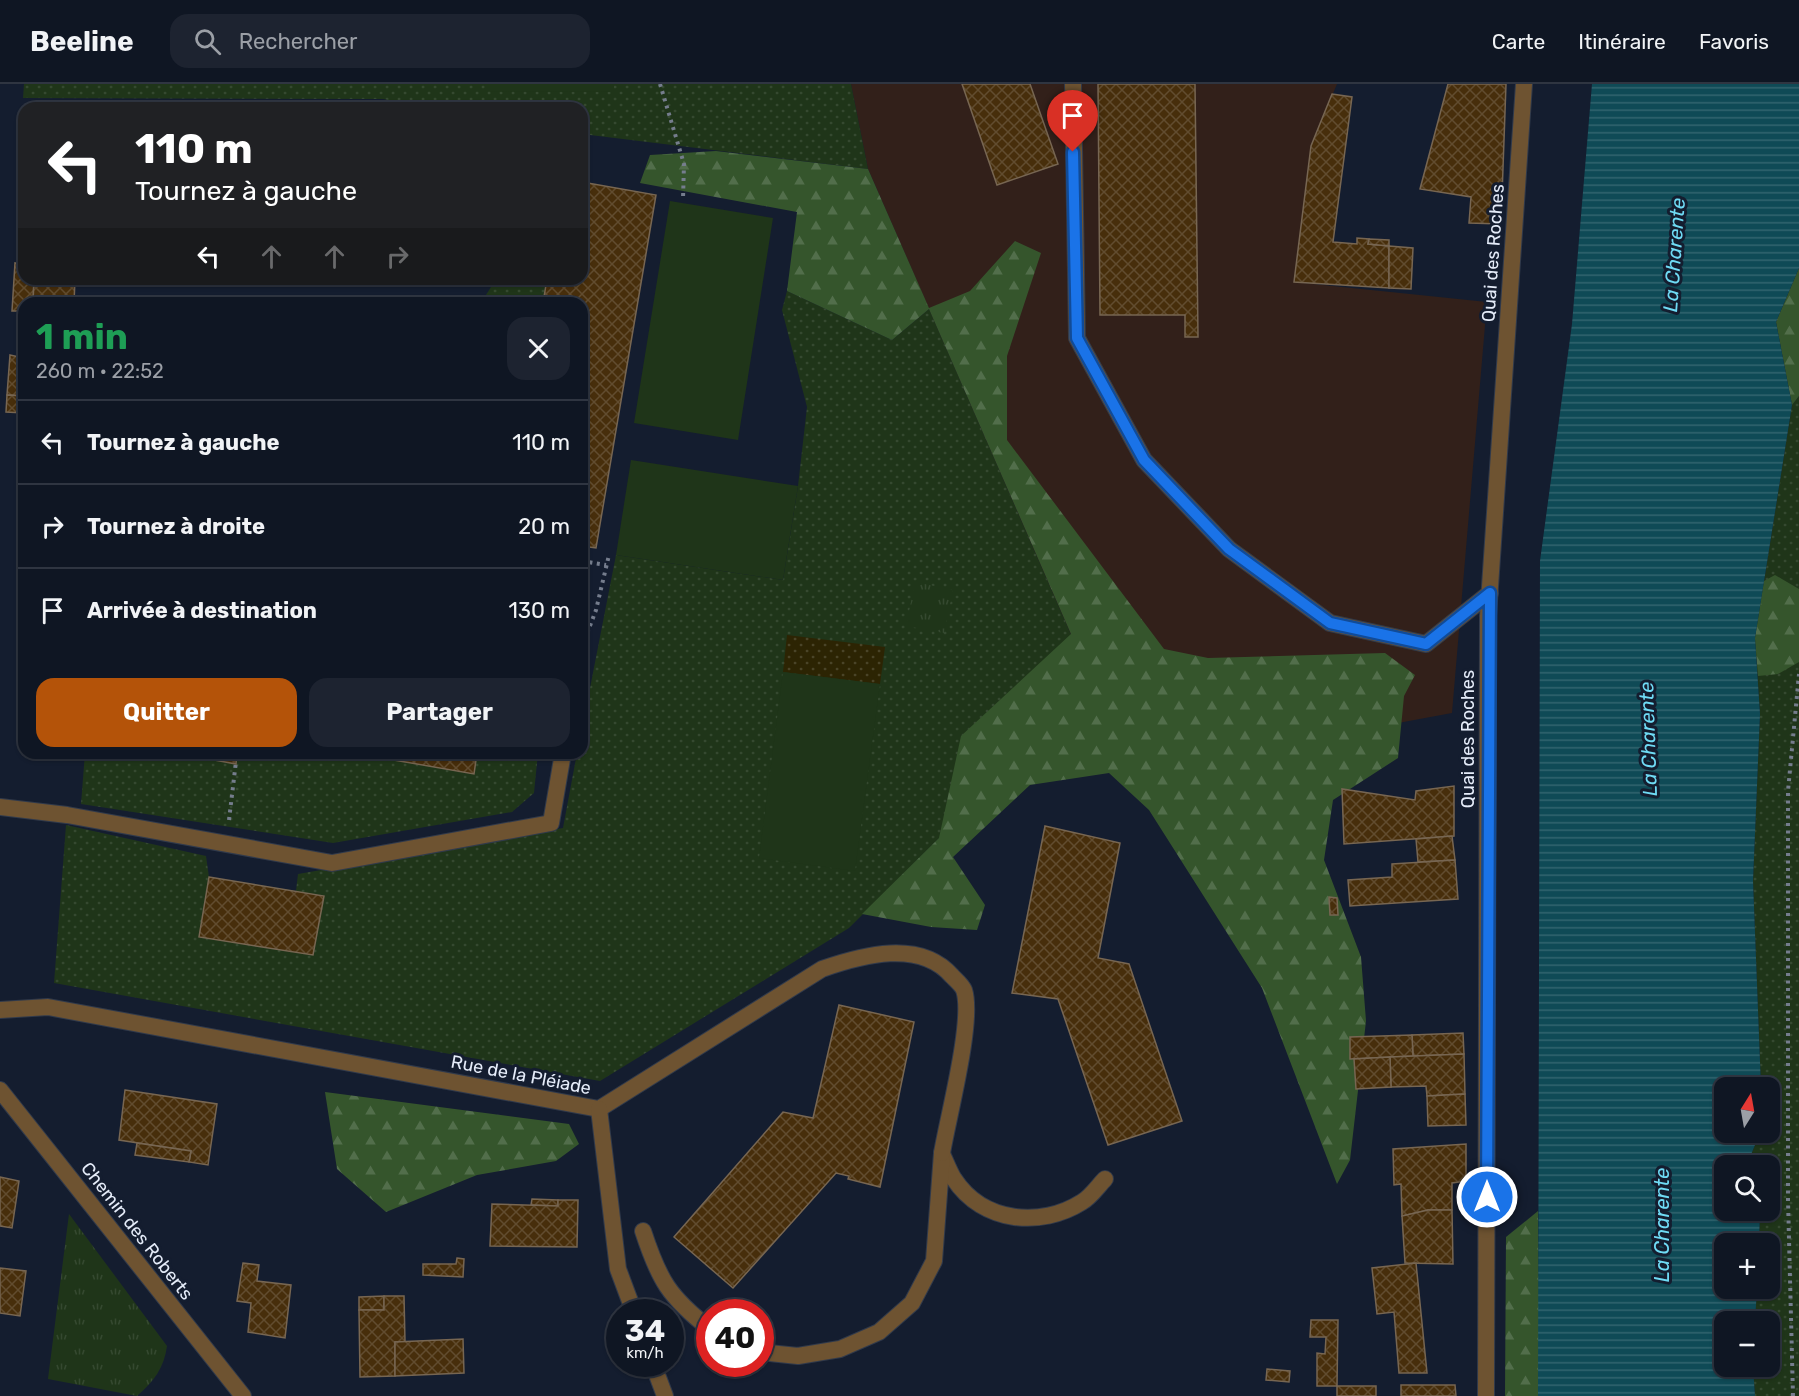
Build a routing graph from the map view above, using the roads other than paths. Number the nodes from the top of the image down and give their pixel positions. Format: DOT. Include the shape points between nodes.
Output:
graph roads {
  1 [pos="1072,84"];
  2 [pos="1524,84"];
  3 [pos="1490,593"];
  4 [pos="562,759"];
  5 [pos="0,807"];
  6 [pos="0,1010"];
  7 [pos="0,1090"];
  8 [pos="599,1109"];
  9 [pos="942,1153"];
  10 [pos="1105,1179"];
  11 [pos="643,1231"];
  12 [pos="629,1299"];
  13 [pos="696,1318"];
  14 [pos="774,1353"];
  15 [pos="658,1377"];
  16 [pos="243,1396"];
  17 [pos="665,1396"];
  18 [pos="1486,1396"];
  1 -- 3 [label="street" via="1077,338 1144,460 1229,549 1330,623 1426,644"];
  2 -- 3 [label="street, Quai des Roches"];
  3 -- 18 [label="street, Quai des Roches"];
  4 -- 5 [label="street" via="551,823 332,863 67,815"];
  6 -- 8 [label="street, Rue de la Pléiade" via="48,1007"];
  7 -- 16 [label="street, Chemin des Roberts"];
  8 -- 9 [label="street, Rue de la Pléiade" via="822,969 876,954 910,955 944,967 964,989 967,1024"];
  8 -- 12 [label="street" via="618,1269"];
  9 -- 10 [label="street" via="954,1179 974,1201 1001,1214 1030,1220 1059,1214 1085,1201"];
  9 -- 14 [label="street, Rue de la Pléiade" via="934,1261 912,1303 879,1332 840,1349 798,1356"];
  11 -- 13 [label="street" via="657,1272 681,1307"];
  15 -- 17 [label="street"];
}
